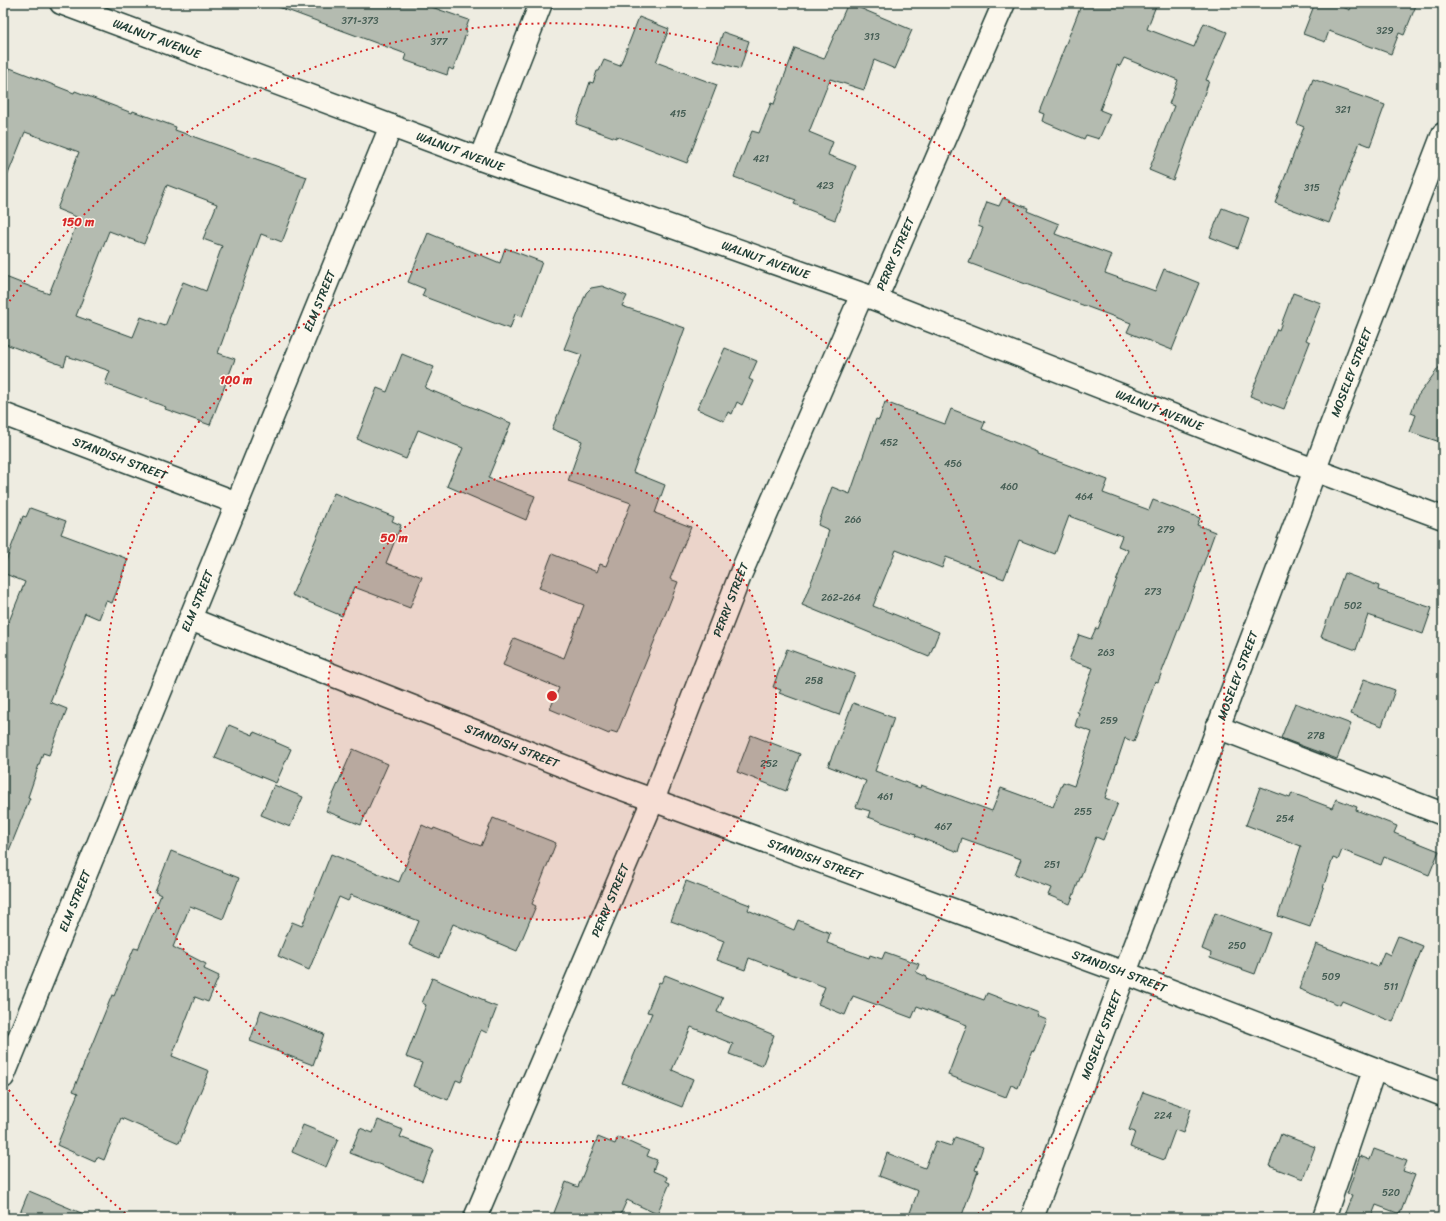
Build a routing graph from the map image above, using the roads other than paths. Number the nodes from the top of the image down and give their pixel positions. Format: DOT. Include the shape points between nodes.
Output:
graph roads {
  1 [pos="61,3"];
  2 [pos="541,3"];
  3 [pos="1004,3"];
  4 [pos="98,9"];
  5 [pos="391,126"];
  6 [pos="1443,134"];
  7 [pos="480,159"];
  8 [pos="869,296"];
  9 [pos="3,414"];
  10 [pos="1314,470"];
  11 [pos="237,503"];
  12 [pos="1443,518"];
  13 [pos="190,619"];
  14 [pos="1217,727"];
  15 [pos="653,800"];
  16 [pos="1443,814"];
  17 [pos="1125,973"];
  18 [pos="1374,1070"];
  19 [pos="3,1077"];
  20 [pos="1443,1095"];
  21 [pos="475,1218"];
  22 [pos="1032,1218"];
  23 [pos="1324,1218"];
  1 -- 4 [label="street, WALNUT AVENUE"];
  2 -- 7 [label="street"];
  3 -- 8 [label="street, PERRY STREET"];
  4 -- 5 [label="street, WALNUT AVENUE"];
  5 -- 7 [label="street, WALNUT AVENUE"];
  5 -- 11 [label="street, ELM STREET"];
  6 -- 10 [label="street, MOSELEY STREET"];
  7 -- 8 [label="street, WALNUT AVENUE"];
  8 -- 10 [label="street, WALNUT AVENUE"];
  8 -- 15 [label="street, PERRY STREET" via="741,573"];
  9 -- 11 [label="street, STANDISH STREET"];
  10 -- 12 [label="street, WALNUT AVENUE"];
  10 -- 14 [label="street, MOSELEY STREET"];
  11 -- 13 [label="street, ELM STREET"];
  13 -- 15 [label="street, STANDISH STREET"];
  13 -- 19 [label="street, ELM STREET"];
  14 -- 16 [label="street"];
  14 -- 17 [label="street, MOSELEY STREET"];
  15 -- 17 [label="street, STANDISH STREET"];
  15 -- 21 [label="street, PERRY STREET"];
  17 -- 18 [label="street, STANDISH STREET"];
  17 -- 22 [label="street, MOSELEY STREET"];
  18 -- 20 [label="street, STANDISH STREET"];
  18 -- 23 [label="street"];
}
